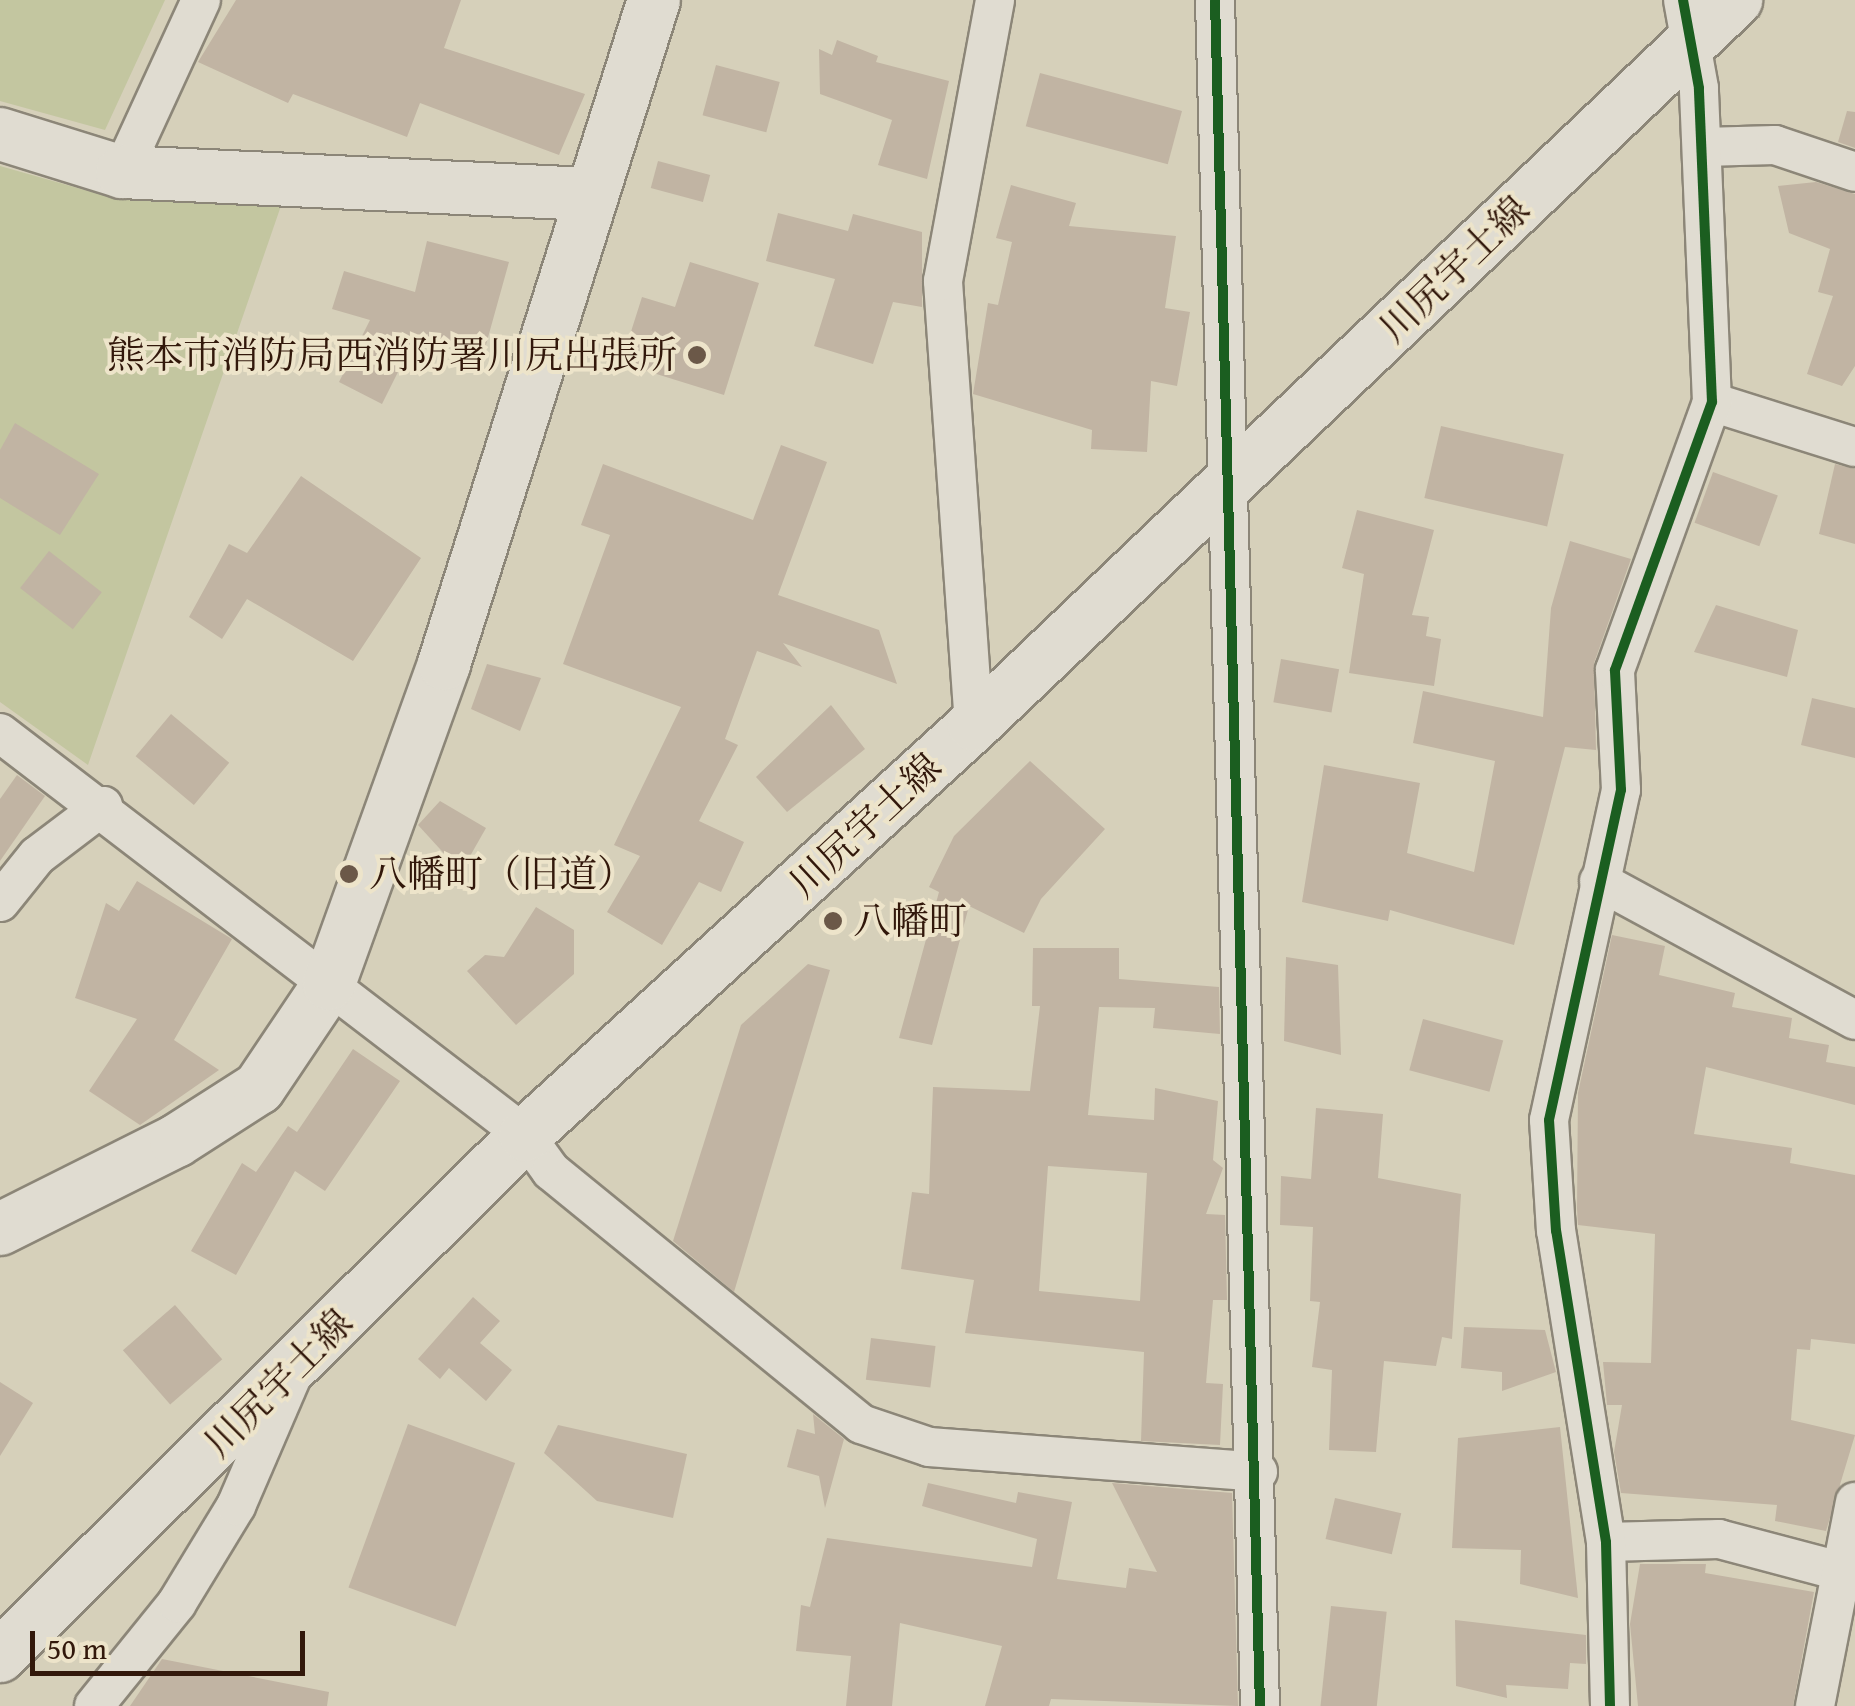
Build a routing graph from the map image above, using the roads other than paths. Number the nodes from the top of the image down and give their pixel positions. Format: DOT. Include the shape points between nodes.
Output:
graph roads {
  1 [pos="201,0"];
  2 [pos="654,0"];
  3 [pos="995,0"];
  4 [pos="1215,0"];
  5 [pos="1736,0"];
  6 [pos="1688,21"];
  7 [pos="0,134"];
  8 [pos="1703,147"];
  9 [pos="122,172"];
  10 [pos="1855,172"];
  11 [pos="591,194"];
  12 [pos="1712,402"];
  13 [pos="1855,447"];
  14 [pos="1230,484"];
  15 [pos="974,725"];
  16 [pos="0,733"];
  17 [pos="103,806"];
  18 [pos="1599,881"];
  19 [pos="0,902"];
  20 [pos="329,984"];
  21 [pos="1855,1020"];
  22 [pos="525,1134"];
  23 [pos="0,1229"];
  24 [pos="297,1364"];
  25 [pos="1258,1472"];
  26 [pos="1855,1502"];
  27 [pos="1606,1542"];
  28 [pos="1847,1574"];
  29 [pos="0,1656"];
  30 [pos="94,1706"];
  31 [pos="1260,1706"];
  32 [pos="1610,1706"];
  33 [pos="1816,1706"];
  1 -- 9 [label="street"];
  2 -- 11 [label="main road"];
  3 -- 15 [label="street" via="944,280"];
  4 -- 14 [label="street"];
  5 -- 6 [label="main road, 川尻宇土線"];
  6 -- 8 [label="street"];
  6 -- 14 [label="main road, 川尻宇土線"];
  7 -- 9 [label="main road"];
  8 -- 10 [label="street" via="1774,145"];
  8 -- 12 [label="street"];
  9 -- 11 [label="main road"];
  11 -- 20 [label="main road" via="438,682"];
  12 -- 13 [label="street"];
  12 -- 18 [label="street" via="1615,670 1621,790"];
  14 -- 15 [label="main road, 川尻宇土線"];
  14 -- 25 [label="street"];
  15 -- 22 [label="main road, 川尻宇土線"];
  16 -- 17 [label="street"];
  17 -- 19 [label="street" via="37,856"];
  17 -- 20 [label="street"];
  18 -- 21 [label="street"];
  18 -- 27 [label="street" via="1549,1120 1556,1231"];
  20 -- 22 [label="street"];
  20 -- 23 [label="main road" via="258,1088 176,1141"];
  22 -- 24 [label="main road, 川尻宇土線"];
  22 -- 25 [label="street" via="551,1171 861,1424 930,1448"];
  24 -- 29 [label="main road, 川尻宇土線"];
  24 -- 30 [label="street" via="236,1506 178,1603"];
  25 -- 31 [label="street"];
  26 -- 28 [label="street"];
  27 -- 28 [label="street" via="1719,1540"];
  27 -- 32 [label="street"];
  28 -- 33 [label="street"];
}
